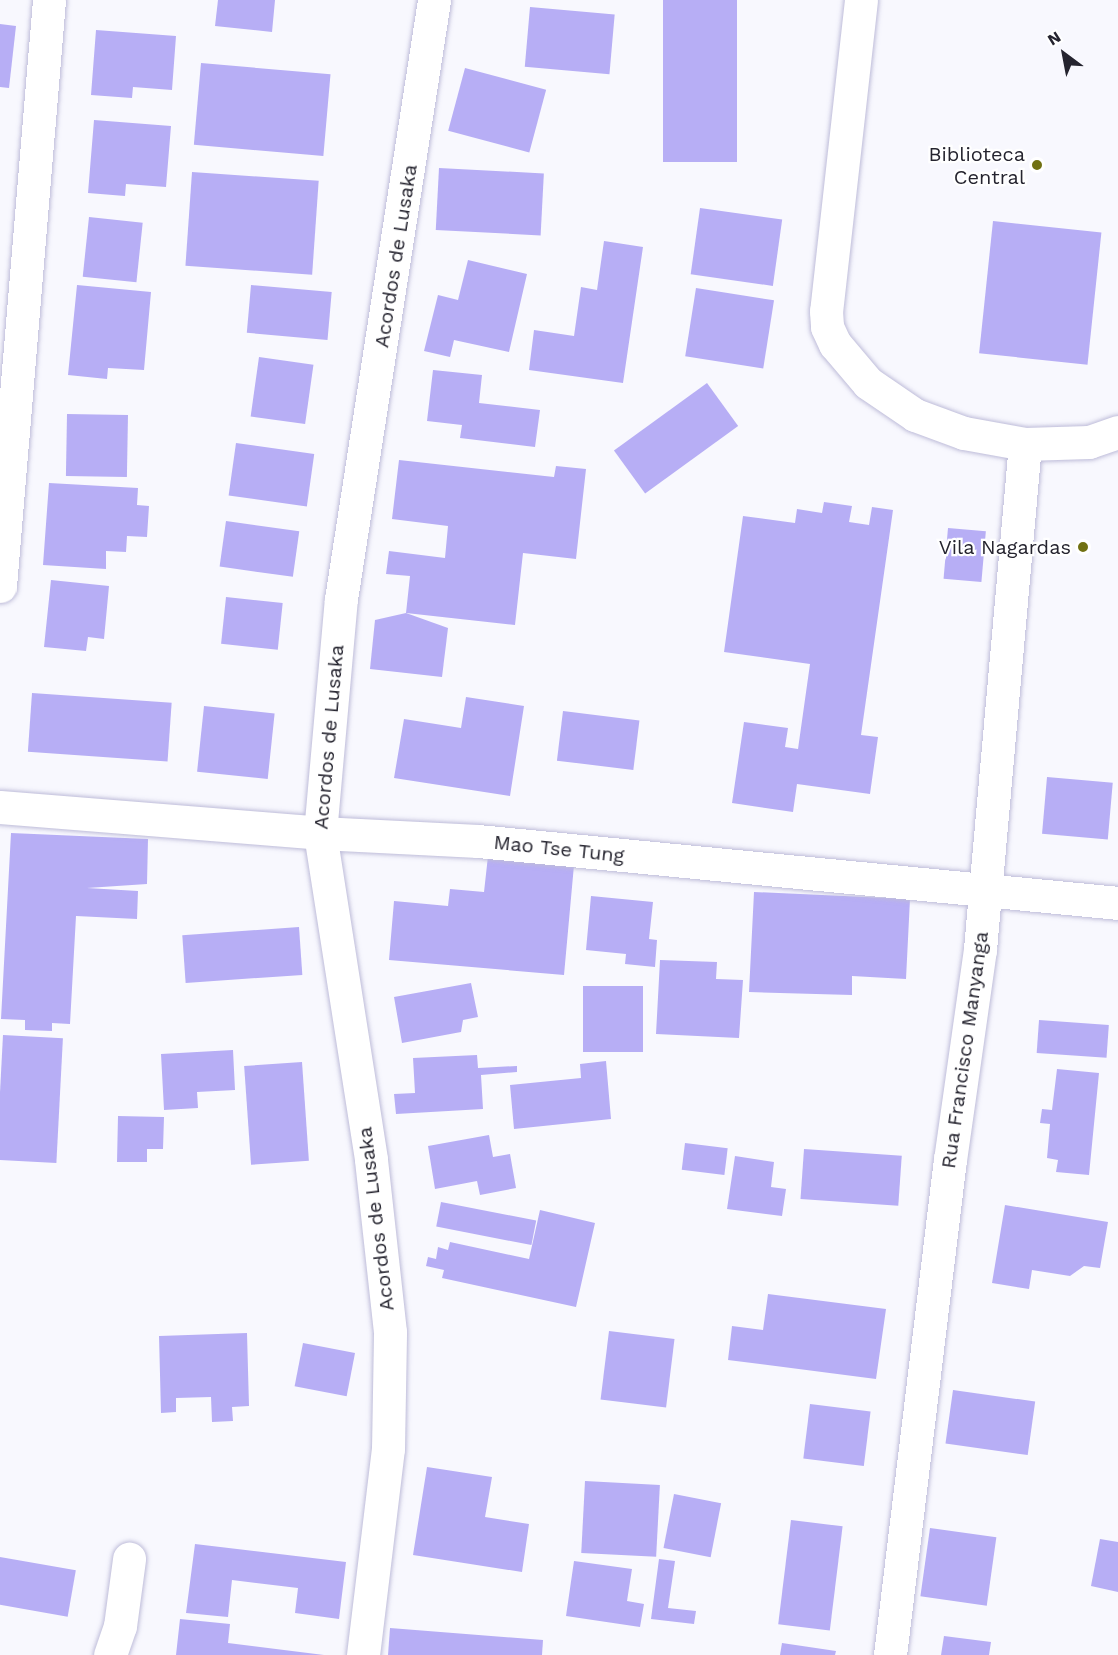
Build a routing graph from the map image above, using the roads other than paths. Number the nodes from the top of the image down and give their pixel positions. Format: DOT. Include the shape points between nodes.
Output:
graph roads {
  1 [pos="49,0"];
  2 [pos="434,0"];
  3 [pos="861,0"];
  4 [pos="1118,432"];
  5 [pos="1025,444"];
  6 [pos="0,586"];
  7 [pos="0,807"];
  8 [pos="320,833"];
  9 [pos="986,892"];
  10 [pos="1118,903"];
  11 [pos="129,1559"];
  12 [pos="110,1655"];
  13 [pos="363,1655"];
  14 [pos="890,1655"];
  1 -- 6 [label="street"];
  2 -- 8 [label="street, Acordos de Lusaka" via="402,228 341,599"];
  3 -- 5 [label="street" via="827,327 835,344 868,383 915,415 964,434"];
  4 -- 5 [label="street" via="1089,442"];
  5 -- 9 [label="street, Rua Francisco Manyanga"];
  7 -- 8 [label="street, Mao Tse Tung"];
  8 -- 9 [label="street, Mao Tse Tung" via="477,841"];
  8 -- 13 [label="street, Acordos de Lusaka" via="371,1159 390,1332 388,1449"];
  9 -- 10 [label="street, Mao Tse Tung"];
  9 -- 14 [label="street, Rua Francisco Manyanga"];
  11 -- 12 [label="street" via="120,1626"];
}
